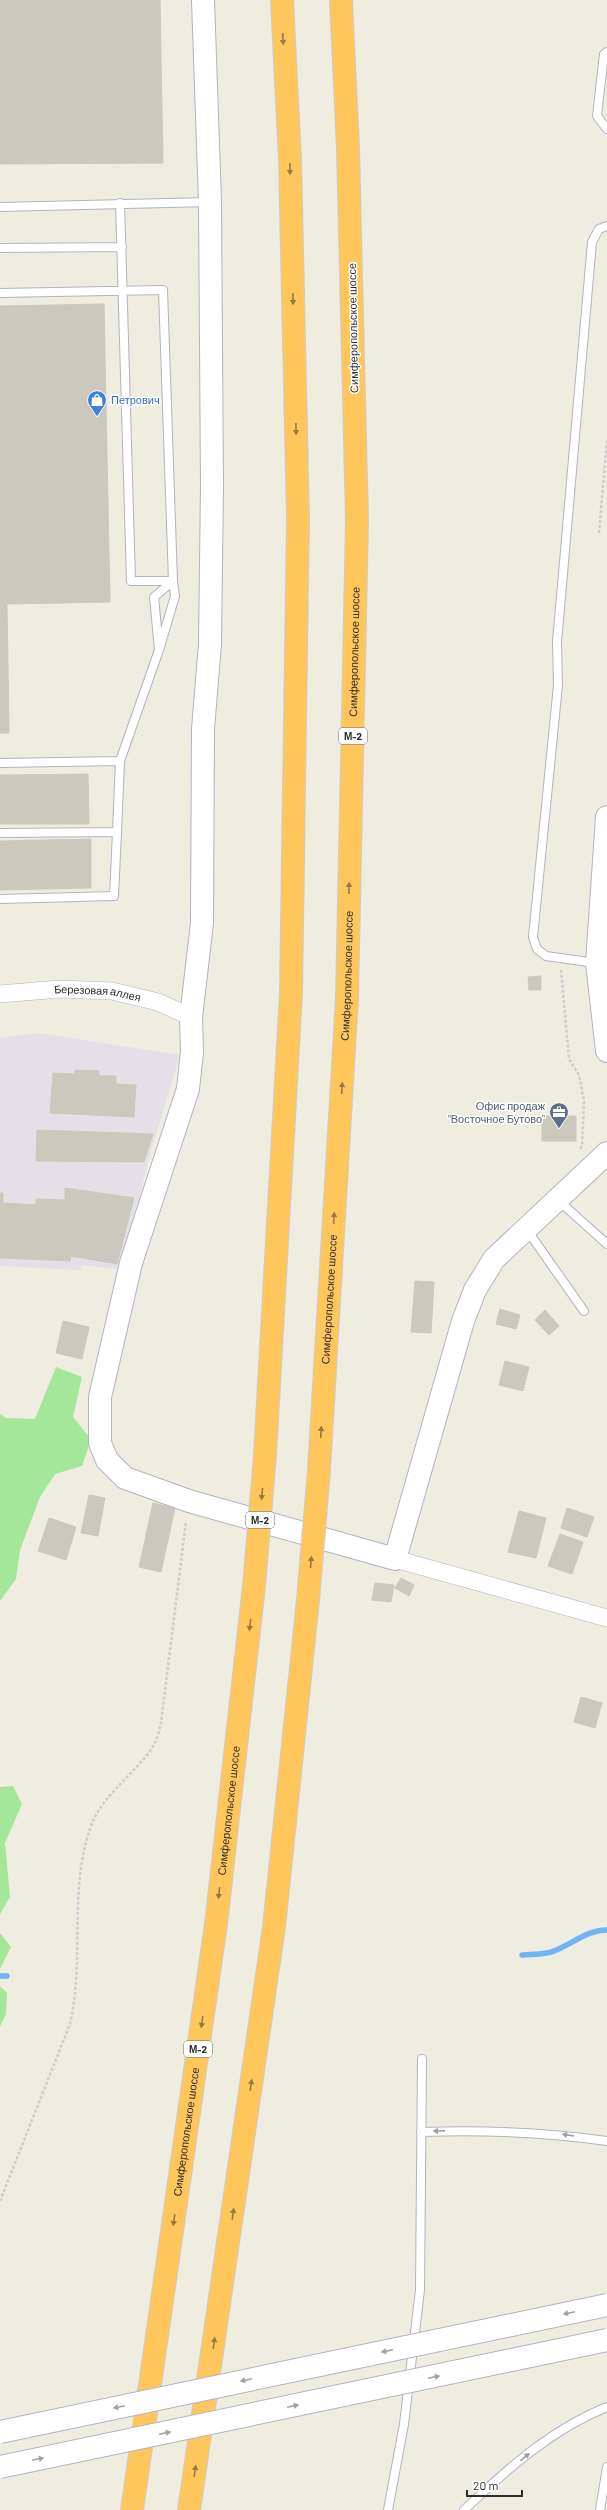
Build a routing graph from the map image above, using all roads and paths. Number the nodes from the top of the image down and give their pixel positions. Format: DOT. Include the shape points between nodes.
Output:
graph roads {
  1 [pos="203,0"];
  2 [pos="282,0"];
  3 [pos="341,0"];
  4 [pos="607,52"];
  5 [pos="607,129"];
  6 [pos="210,202"];
  7 [pos="120,203"];
  8 [pos="0,207"];
  9 [pos="607,226"];
  10 [pos="122,247"];
  11 [pos="0,248"];
  12 [pos="123,290"];
  13 [pos="0,293"];
  14 [pos="607,440"];
  15 [pos="600,533"];
  16 [pos="173,581"];
  17 [pos="159,650"];
  18 [pos="120,761"];
  19 [pos="0,763"];
  20 [pos="607,817"];
  21 [pos="117,832"];
  22 [pos="0,833"];
  23 [pos="0,899"];
  24 [pos="560,960"];
  25 [pos="597,963"];
  26 [pos="0,994"];
  27 [pos="191,1018"];
  28 [pos="607,1051"];
  29 [pos="578,1152"];
  30 [pos="607,1153"];
  31 [pos="558,1200"];
  32 [pos="527,1230"];
  33 [pos="607,1244"];
  34 [pos="584,1311"];
  35 [pos="189,1500"];
  36 [pos="395,1559"];
  37 [pos="607,1618"];
  38 [pos="422,2059"];
  39 [pos="422,2132"];
  40 [pos="607,2142"];
  41 [pos="0,2201"];
  42 [pos="607,2305"];
  43 [pos="607,2340"];
  44 [pos="607,2407"];
  45 [pos="0,2432"];
  46 [pos="607,2467"];
  47 [pos="0,2468"];
  48 [pos="132,2510"];
  49 [pos="189,2510"];
  50 [pos="388,2510"];
  51 [pos="464,2510"];
  52 [pos="600,2510"];
  1 -- 6 [label="street"];
  2 -- 48 [label="highway, Симферопольское шоссе / М-2, one-way, bridge" via="290,160 298,519 291,993 265,1455 254,1586 216,1924"];
  49 -- 3 [label="highway, Симферопольское шоссе / М-2, one-way, bridge" via="274,1927 319,1470 347,998 357,521 348,149"];
  4 -- 5 [label="lane" via="604,54 597,116"];
  6 -- 7 [label="lane"];
  6 -- 27 [label="street" via="210,644 203,729 202,923"];
  7 -- 8 [label="lane"];
  7 -- 10 [label="lane"];
  9 -- 24 [label="lane" via="599,229 592,242 557,642 558,685 533,937 537,949 546,956"];
  10 -- 11 [label="lane"];
  10 -- 12 [label="lane"];
  12 -- 13 [label="lane"];
  12 -- 16 [label="lane" via="163,290"];
  12 -- 16 [label="lane" via="131,581"];
  14 -- 15 [label="path"];
  16 -- 17 [label="lane" via="175,596"];
  16 -- 17 [label="lane" via="154,597"];
  17 -- 18 [label="lane"];
  18 -- 19 [label="lane"];
  18 -- 21 [label="lane"];
  20 -- 25 [label="street"];
  21 -- 22 [label="lane"];
  21 -- 23 [label="lane" via="114,896"];
  24 -- 25 [label="lane"];
  24 -- 29 [label="path" via="569,1059 579,1075 584,1101 582,1146"];
  25 -- 28 [label="street"];
  26 -- 27 [label="street, Березовая аллея" via="58,989 112,991 158,1002"];
  27 -- 35 [label="street" via="192,1052 188,1089 131,1263 100,1397 98,1422 100,1443 107,1460 125,1478"];
  30 -- 31 [label="street"];
  31 -- 32 [label="street"];
  31 -- 33 [label="lane"];
  32 -- 34 [label="lane"];
  32 -- 36 [label="street" via="494,1259 475,1290 465,1315"];
  35 -- 36 [label="street"];
  35 -- 41 [label="path" via="161,1723 153,1747 102,1806 91,1825 85,1844 78,1902 76,1998 70,2024"];
  36 -- 37 [label="street"];
  38 -- 39 [label="lane"];
  40 -- 39 [label="lane, one-way" via="557,2134"];
  39 -- 50 [label="lane" via="420,2290 404,2424"];
  42 -- 45 [label="street, one-way, bridge"];
  47 -- 43 [label="street, one-way, bridge"];
  51 -- 44 [label="lane, one-way" via="534,2449 588,2415"];
  46 -- 52 [label="lane"];
}
